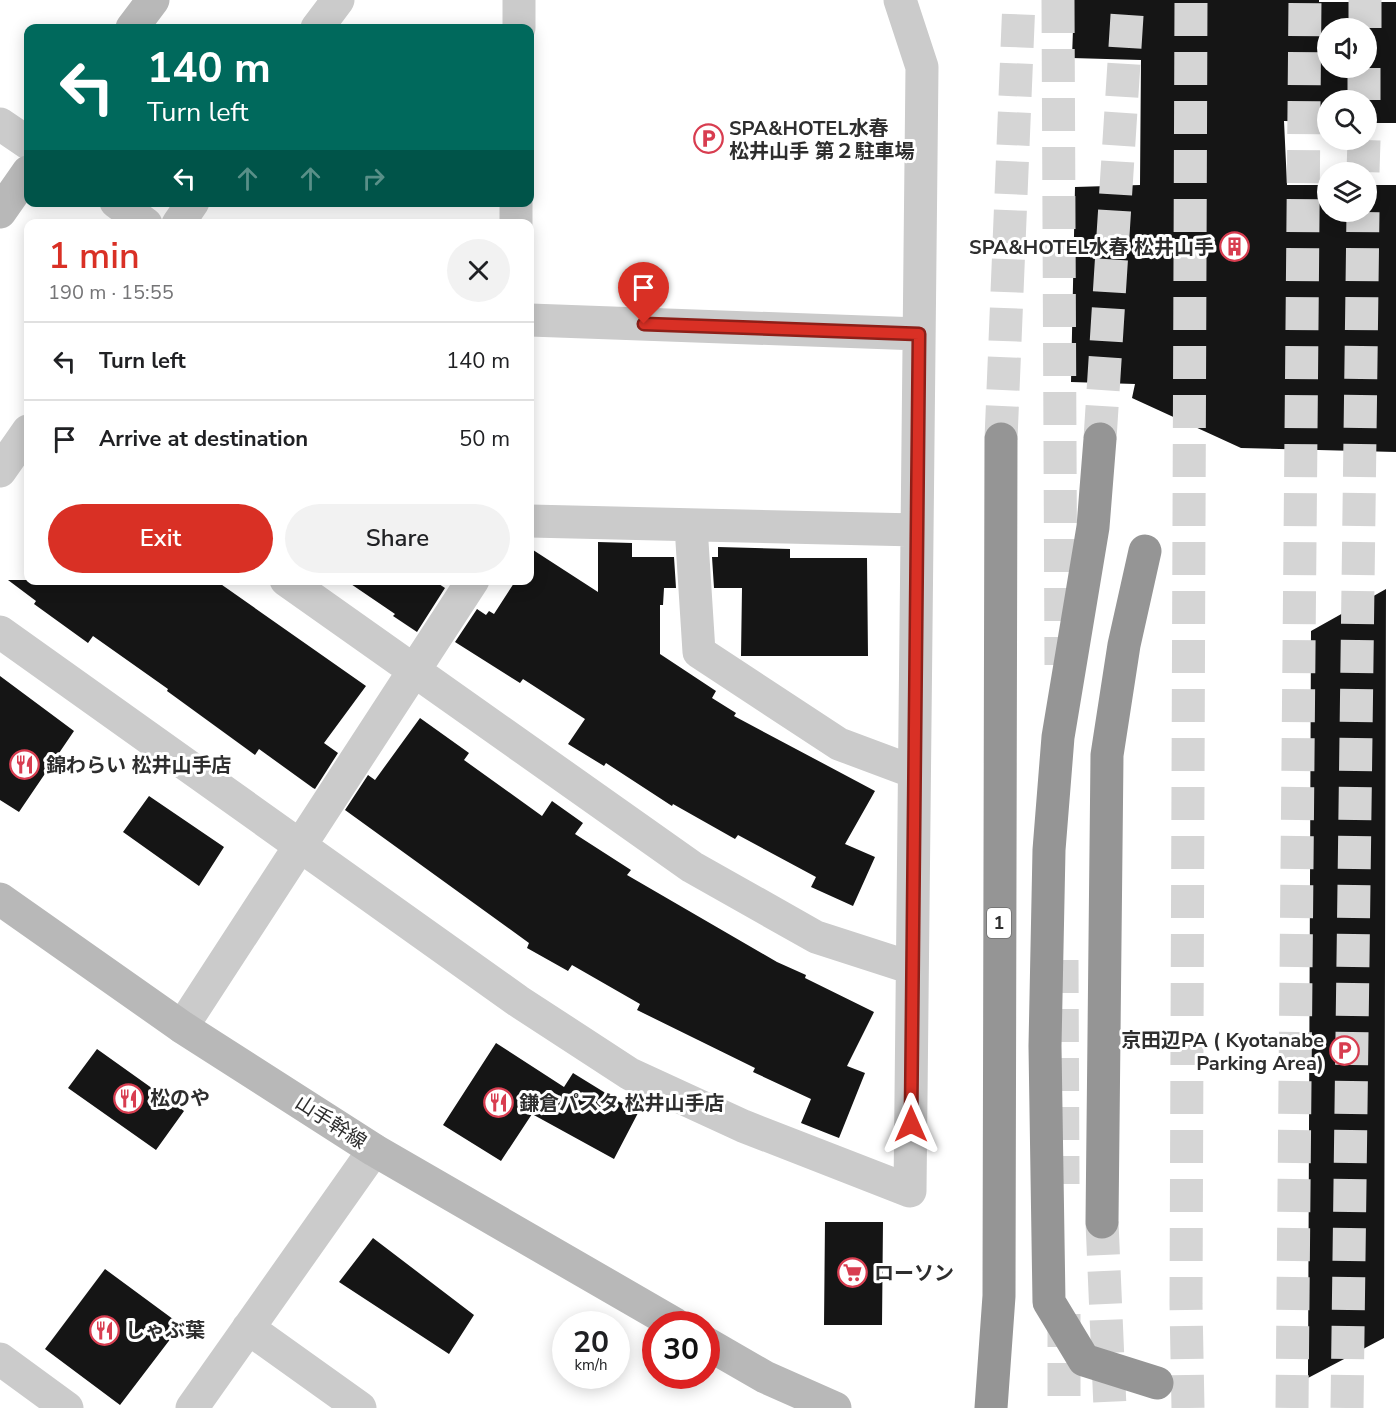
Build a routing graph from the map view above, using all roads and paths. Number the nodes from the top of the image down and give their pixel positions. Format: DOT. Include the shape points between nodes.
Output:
graph roads {
  1 [pos="153,0"];
  2 [pos="338,0"];
  3 [pos="519,0"];
  4 [pos="900,0"];
  5 [pos="135,24"];
  6 [pos="320,24"];
  7 [pos="519,24"];
  8 [pos="0,124"];
  9 [pos="24,140"];
  10 [pos="24,178"];
  11 [pos="123,207"];
  12 [pos="0,212"];
  13 [pos="139,219"];
  14 [pos="534,320"];
  15 [pos="919,334"];
  16 [pos="24,437"];
  17 [pos="1001,439"];
  18 [pos="1100,439"];
  19 [pos="0,471"];
  20 [pos="534,521"];
  21 [pos="691,526"];
  22 [pos="917,530"];
  23 [pos="1144,551"];
  24 [pos="293,585"];
  25 [pos="470,585"];
  26 [pos="0,632"];
  27 [pos="414,670"];
  28 [pos="914,772"];
  29 [pos="300,845"];
  30 [pos="0,899"];
  31 [pos="912,968"];
  32 [pos="182,1027"];
  33 [pos="374,1150"];
  34 [pos="1102,1222"];
  35 [pos="653,1311"];
  36 [pos="248,1328"];
  37 [pos="720,1351"];
  38 [pos="0,1359"];
  39 [pos="1157,1383"];
  40 [pos="68,1408"];
  41 [pos="192,1408"];
  42 [pos="360,1408"];
  43 [pos="835,1408"];
  44 [pos="991,1408"];
  1 -- 5 [label="street"];
  2 -- 6 [label="street"];
  3 -- 7 [label="street"];
  4 -- 15 [label="street" via="922,67"];
  8 -- 9 [label="street"];
  10 -- 12 [label="street"];
  11 -- 13 [label="street"];
  14 -- 15 [label="street"];
  15 -- 22 [label="street"];
  16 -- 19 [label="street"];
  17 -- 44 [label="highway, 1" via="999,1296"];
  18 -- 39 [label="highway" via="1093,527 1058,737 1049,850 1045,1046 1049,1302 1084,1360"];
  20 -- 21 [label="street"];
  21 -- 22 [label="street"];
  21 -- 28 [label="street" via="699,652 839,744"];
  22 -- 28 [label="street"];
  23 -- 34 [label="highway" via="1107,755"];
  24 -- 27 [label="street"];
  25 -- 27 [label="street"];
  26 -- 29 [label="street"];
  27 -- 29 [label="street"];
  27 -- 31 [label="street" via="692,867 816,937"];
  28 -- 31 [label="street"];
  29 -- 31 [label="street" via="518,1001 630,1074 743,1126 910,1191"];
  29 -- 32 [label="street"];
  30 -- 32 [label="street, 山手幹線"];
  32 -- 33 [label="street, 山手幹線"];
  33 -- 35 [label="street, 山手幹線"];
  33 -- 36 [label="street"];
  36 -- 41 [label="street"];
  36 -- 42 [label="street"];
  37 -- 43 [label="street" via="765,1377"];
  38 -- 40 [label="street"];
}
